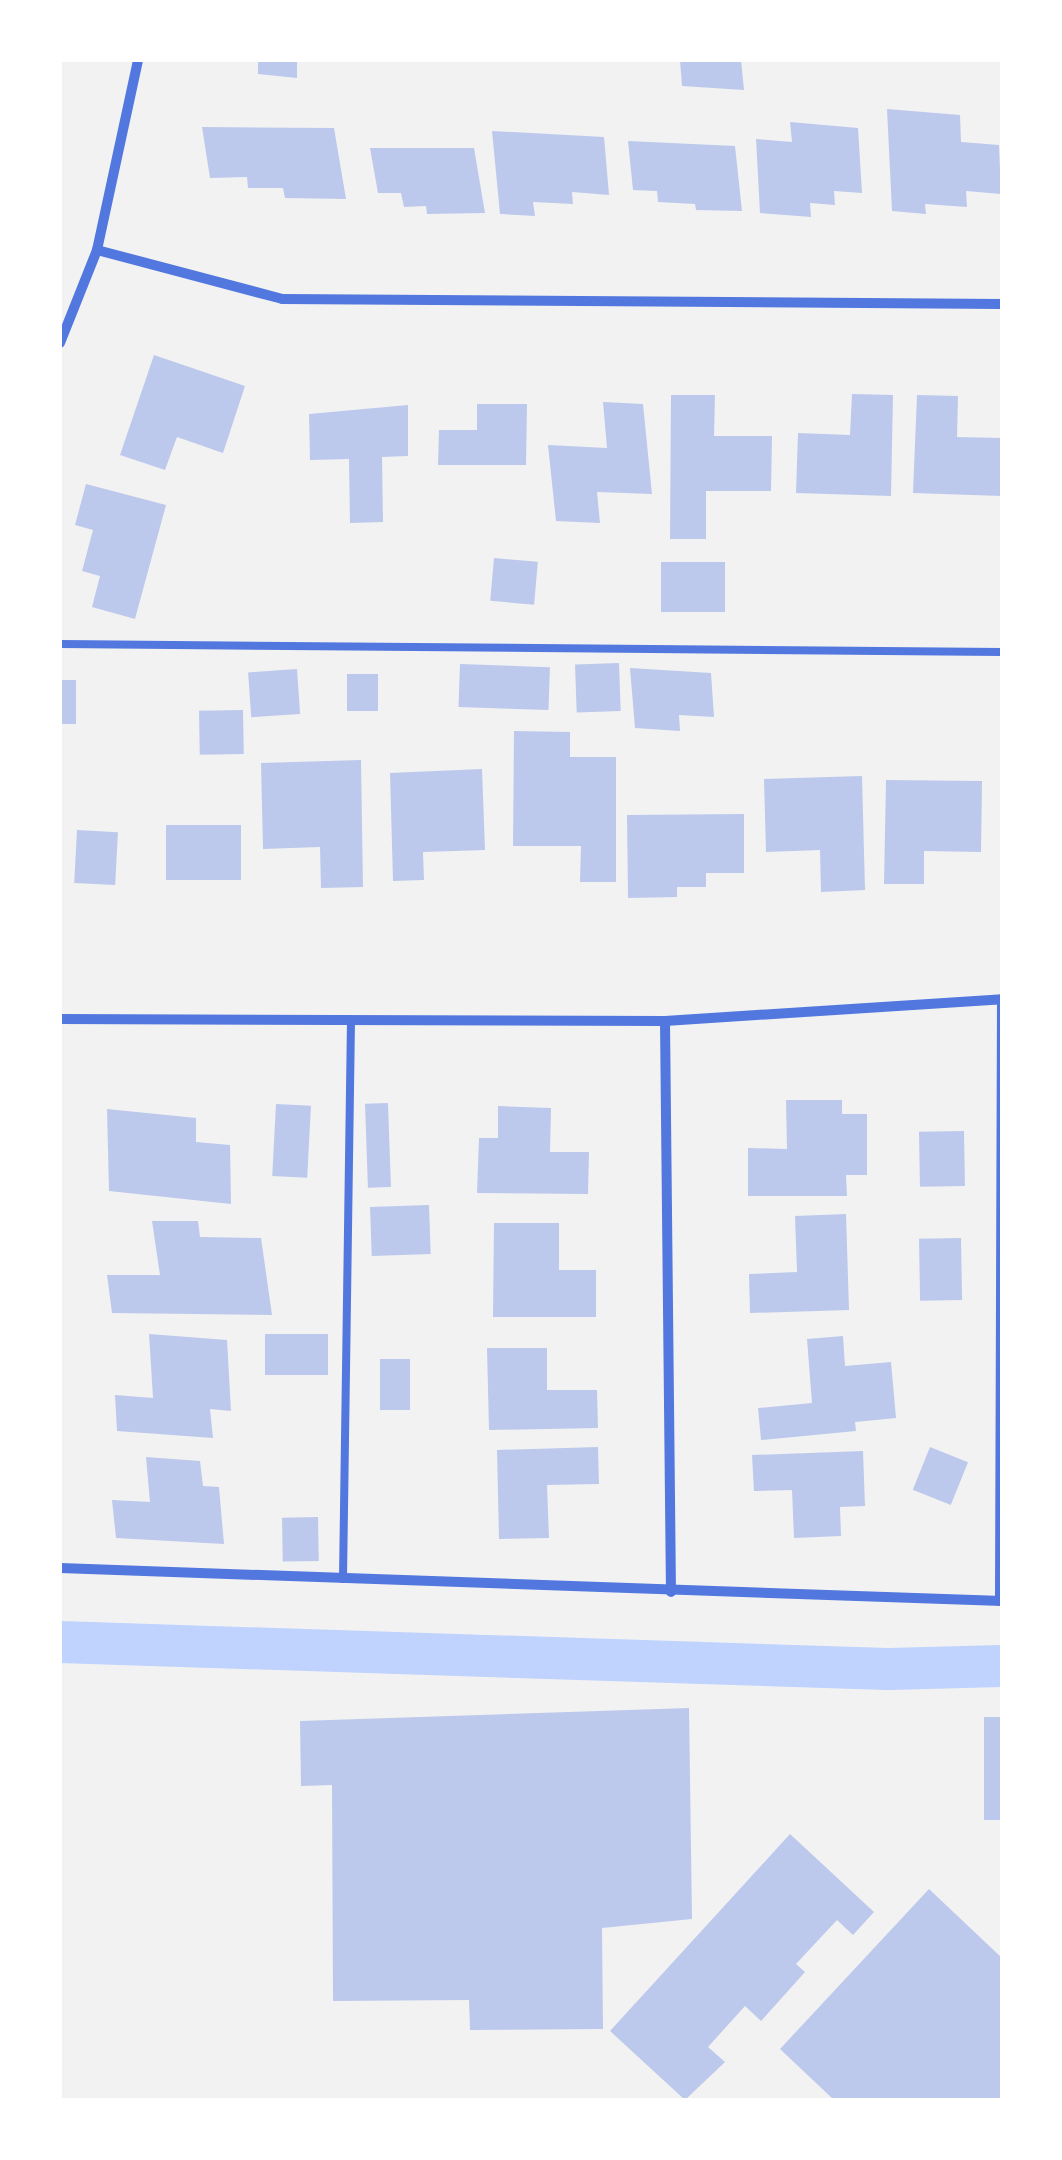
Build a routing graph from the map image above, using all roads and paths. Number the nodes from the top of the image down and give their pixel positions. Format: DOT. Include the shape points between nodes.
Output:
graph roads {
  1 [pos="138,60"];
  2 [pos="98,250"];
  3 [pos="1002,304"];
  4 [pos="60,344"];
  5 [pos="60,644"];
  6 [pos="1002,652"];
  7 [pos="1002,1000"];
  8 [pos="60,1019"];
  9 [pos="351,1020"];
  10 [pos="666,1021"];
  11 [pos="60,1568"];
  12 [pos="343,1579"];
  13 [pos="671,1592"];
  14 [pos="1001,1601"];
  1 -- 2 [label="street"];
  2 -- 3 [label="street" via="282,299"];
  2 -- 4 [label="street"];
  5 -- 6 [label="lane"];
  7 -- 10 [label="street"];
  7 -- 14 [label="street"];
  8 -- 9 [label="street"];
  9 -- 10 [label="street"];
  9 -- 12 [label="lane"];
  10 -- 13 [label="street"];
  11 -- 12 [label="street"];
  12 -- 13 [label="street"];
  13 -- 14 [label="street"];
}
